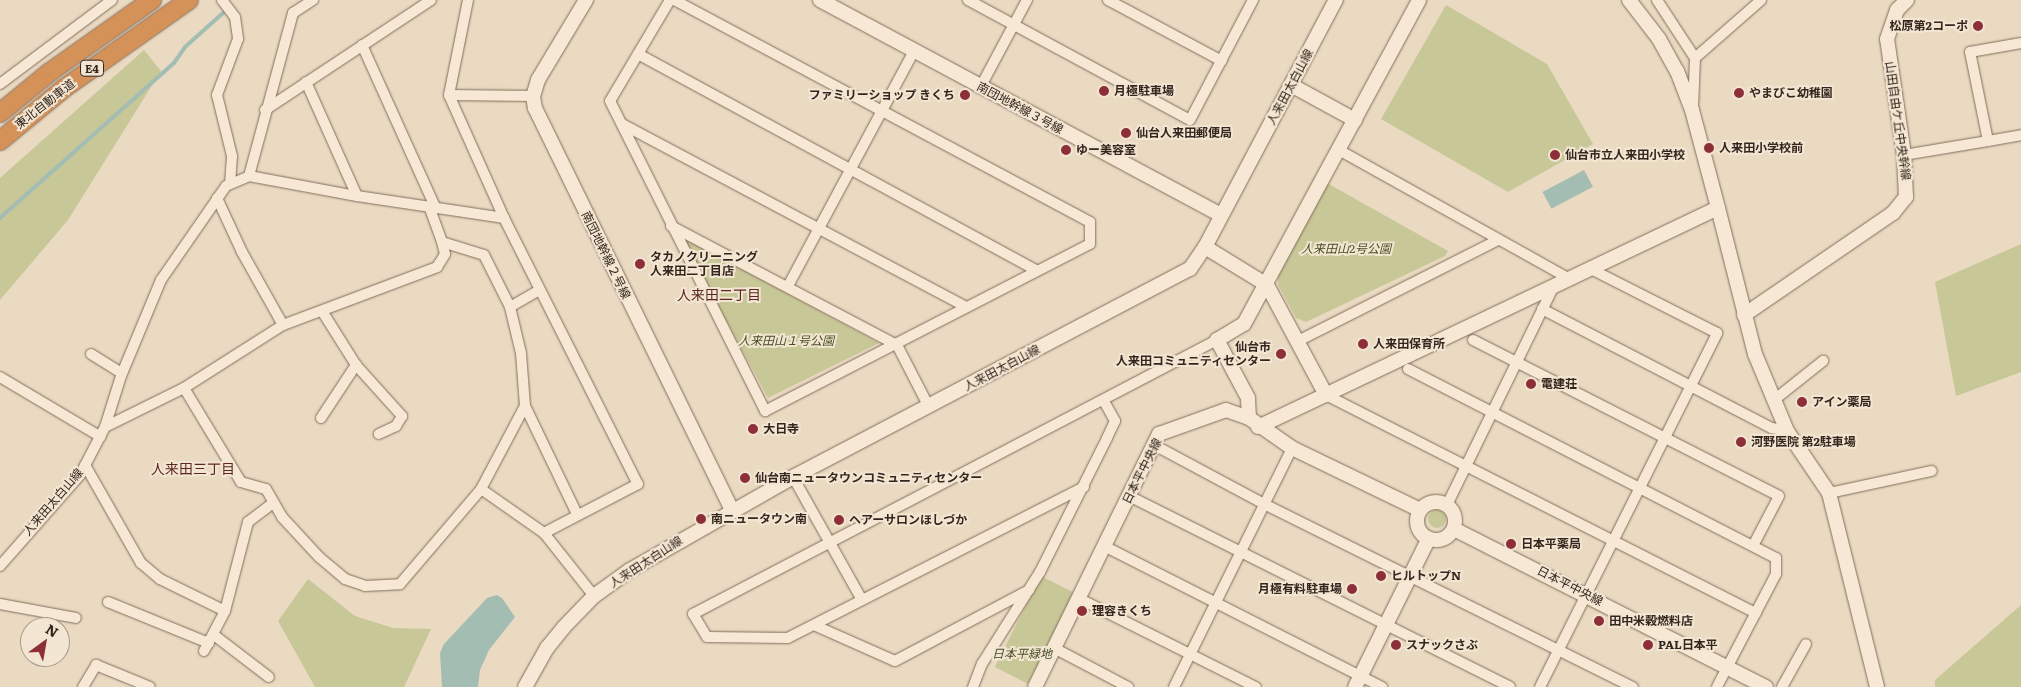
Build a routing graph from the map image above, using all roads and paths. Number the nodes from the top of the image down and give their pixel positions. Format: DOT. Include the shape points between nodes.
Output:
graph roads {
  1 [pos="112,0"];
  2 [pos="152,0"];
  3 [pos="188,0"];
  4 [pos="222,0"];
  5 [pos="314,0"];
  6 [pos="432,0"];
  7 [pos="468,0"];
  8 [pos="586,0"];
  9 [pos="670,0"];
  10 [pos="675,0"];
  11 [pos="820,0"];
  12 [pos="968,0"];
  13 [pos="1027,0"];
  14 [pos="1108,0"];
  15 [pos="1336,0"];
  16 [pos="1419,0"];
  17 [pos="1629,0"];
  18 [pos="1657,0"];
  19 [pos="1761,0"];
  20 [pos="1250,1"];
  21 [pos="1900,3"];
  22 [pos="1014,24"];
  23 [pos="2021,43"];
  24 [pos="362,45"];
  25 [pos="914,51"];
  26 [pos="638,54"];
  27 [pos="1695,58"];
  28 [pos="1222,61"];
  29 [pos="306,82"];
  30 [pos="0,84"];
  31 [pos="1291,85"];
  32 [pos="981,86"];
  33 [pos="449,95"];
  34 [pos="533,96"];
  35 [pos="266,110"];
  36 [pos="1692,110"];
  37 [pos="882,111"];
  38 [pos="0,113"];
  39 [pos="1355,120"];
  40 [pos="622,124"];
  41 [pos="2021,136"];
  42 [pos="0,141"];
  43 [pos="1988,141"];
  44 [pos="1339,150"];
  45 [pos="1904,155"];
  46 [pos="851,169"];
  47 [pos="248,176"];
  48 [pos="230,182"];
  49 [pos="357,196"];
  50 [pos="217,198"];
  51 [pos="432,206"];
  52 [pos="1718,208"];
  53 [pos="1221,215"];
  54 [pos="504,218"];
  55 [pos="671,226"];
  56 [pos="818,229"];
  57 [pos="1498,240"];
  58 [pos="442,242"];
  59 [pos="1205,247"];
  60 [pos="1038,270"];
  61 [pos="1593,270"];
  62 [pos="1568,278"];
  63 [pos="1555,284"];
  64 [pos="1267,285"];
  65 [pos="788,286"];
  66 [pos="539,290"];
  67 [pos="964,306"];
  68 [pos="510,307"];
  69 [pos="1542,309"];
  70 [pos="322,311"];
  71 [pos="1744,315"];
  72 [pos="283,325"];
  73 [pos="1217,340"];
  74 [pos="1473,340"];
  75 [pos="1298,341"];
  76 [pos="897,345"];
  77 [pos="91,354"];
  78 [pos="1823,361"];
  79 [pos="1515,362"];
  80 [pos="356,365"];
  81 [pos="1408,369"];
  82 [pos="122,373"];
  83 [pos="0,378"];
  84 [pos="1690,386"];
  85 [pos="184,388"];
  86 [pos="1326,395"];
  87 [pos="1774,400"];
  88 [pos="1104,401"];
  89 [pos="525,406"];
  90 [pos="929,406"];
  91 [pos="1491,412"];
  92 [pos="321,418"];
  93 [pos="1254,422"];
  94 [pos="1787,431"];
  95 [pos="103,432"];
  96 [pos="379,434"];
  97 [pos="1664,438"];
  98 [pos="1154,445"];
  99 [pos="1292,448"];
  100 [pos="85,465"];
  101 [pos="1465,466"];
  102 [pos="1932,471"];
  103 [pos="793,477"];
  104 [pos="1084,487"];
  105 [pos="1639,488"];
  106 [pos="481,489"];
  107 [pos="1829,493"];
  108 [pos="1129,496"];
  109 [pos="273,503"];
  110 [pos="1264,504"];
  111 [pos="1447,505"];
  112 [pos="1420,510"];
  113 [pos="732,511"];
  114 [pos="577,514"];
  115 [pos="1454,529"];
  116 [pos="544,533"];
  117 [pos="1429,538"];
  118 [pos="1612,540"];
  119 [pos="829,542"];
  120 [pos="1104,546"];
  121 [pos="1753,546"];
  122 [pos="1240,555"];
  123 [pos="0,566"];
  124 [pos="1410,576"];
  125 [pos="1031,589"];
  126 [pos="1585,594"];
  127 [pos="594,596"];
  128 [pos="1078,598"];
  129 [pos="862,600"];
  130 [pos="108,602"];
  131 [pos="0,604"];
  132 [pos="1216,605"];
  133 [pos="225,611"];
  134 [pos="1756,613"];
  135 [pos="76,618"];
  136 [pos="816,626"];
  137 [pos="1384,626"];
  138 [pos="209,643"];
  139 [pos="1806,644"];
  140 [pos="1054,648"];
  141 [pos="1558,650"];
  142 [pos="1191,654"];
  143 [pos="1727,667"];
  144 [pos="269,677"];
  145 [pos="1357,682"];
  146 [pos="84,687"];
  147 [pos="150,687"];
  148 [pos="525,687"];
  149 [pos="972,687"];
  150 [pos="1035,687"];
  151 [pos="1128,687"];
  152 [pos="1174,687"];
  153 [pos="1256,687"];
  154 [pos="1382,687"];
  155 [pos="1510,687"];
  156 [pos="1540,687"];
  157 [pos="1633,687"];
  158 [pos="1717,687"];
  159 [pos="1766,687"];
  160 [pos="1782,687"];
  161 [pos="1877,687"];
  1 -- 30 [label="street"];
  2 -- 38 [label="highway, 東北自動車道 / E4" via="50,72"];
  3 -- 42 [label="highway, 東北自動車道 / E4" via="63,89"];
  4 -- 48 [label="street" via="235,17 238,39 217,95 232,156"];
  5 -- 35 [label="street" via="293,13"];
  6 -- 24 [label="street"];
  7 -- 33 [label="street"];
  8 -- 34 [label="street" via="538,80"];
  9 -- 26 [label="street"];
  10 -- 37 [label="street"];
  11 -- 25 [label="street, 南団地幹線３号線"];
  12 -- 22 [label="street"];
  13 -- 22 [label="street"];
  14 -- 28 [label="street"];
  15 -- 31 [label="street, 人来田太白山線"];
  16 -- 39 [label="street"];
  17 -- 36 [label="street" via="1659,39"];
  18 -- 27 [label="street"];
  19 -- 27 [label="street"];
  20 -- 28 [label="street"];
  21 -- 45 [label="street, 山田自由ケ丘中央幹線" via="1887,39"];
  22 -- 28 [label="street" via="1190,120"];
  22 -- 32 [label="street"];
  23 -- 43 [label="street" via="1970,52"];
  24 -- 29 [label="street"];
  24 -- 51 [label="street"];
  25 -- 32 [label="street, 南団地幹線３号線"];
  25 -- 37 [label="street"];
  26 -- 40 [label="street" via="610,101"];
  26 -- 46 [label="street"];
  27 -- 36 [label="street"];
  29 -- 35 [label="street"];
  29 -- 49 [label="street"];
  31 -- 39 [label="street"];
  31 -- 53 [label="street, 人来田太白山線"];
  32 -- 53 [label="street, 南団地幹線３号線"];
  33 -- 34 [label="street"];
  33 -- 54 [label="street"];
  34 -- 113 [label="street, 南団地幹線２号線" via="535,108"];
  35 -- 47 [label="street"];
  36 -- 52 [label="street"];
  37 -- 46 [label="street"];
  37 -- 60 [label="street" via="1090,222 1090,244"];
  39 -- 44 [label="street"];
  40 -- 55 [label="street"];
  40 -- 56 [label="street"];
  41 -- 43 [label="street"];
  43 -- 45 [label="street"];
  44 -- 57 [label="street"];
  44 -- 64 [label="street"];
  45 -- 71 [label="street, 山田自由ケ丘中央幹線" via="1906,197 1893,214"];
  46 -- 56 [label="street"];
  46 -- 60 [label="street"];
  47 -- 48 [label="street"];
  47 -- 49 [label="street"];
  48 -- 50 [label="street, 人来田太白山線"];
  49 -- 51 [label="street"];
  50 -- 72 [label="street" via="242,252"];
  50 -- 82 [label="street, 人来田太白山線" via="160,280"];
  51 -- 54 [label="street"];
  51 -- 58 [label="street"];
  52 -- 61 [label="street"];
  52 -- 71 [label="street"];
  53 -- 59 [label="street, 人来田太白山線"];
  54 -- 66 [label="street"];
  55 -- 65 [label="street"];
  55 -- 76 [label="street" via="765,410"];
  56 -- 65 [label="street"];
  56 -- 67 [label="street"];
  57 -- 62 [label="street"];
  57 -- 75 [label="street"];
  58 -- 68 [label="street" via="484,255"];
  58 -- 70 [label="street" via="445,254 437,267"];
  59 -- 64 [label="street"];
  59 -- 90 [label="street, 人来田太白山線" via="1190,269"];
  60 -- 67 [label="street"];
  61 -- 62 [label="street"];
  61 -- 84 [label="street" via="1717,333"];
  62 -- 63 [label="street"];
  63 -- 69 [label="street"];
  63 -- 86 [label="street"];
  64 -- 73 [label="street" via="1244,324"];
  64 -- 75 [label="street"];
  65 -- 76 [label="street"];
  66 -- 68 [label="street"];
  66 -- 114 [label="street" via="638,484"];
  67 -- 76 [label="street"];
  68 -- 89 [label="street" via="521,354"];
  69 -- 79 [label="street"];
  69 -- 84 [label="street"];
  70 -- 72 [label="street"];
  70 -- 80 [label="street"];
  71 -- 87 [label="street"];
  72 -- 85 [label="street"];
  73 -- 88 [label="street"];
  73 -- 93 [label="street" via="1248,398"];
  74 -- 79 [label="street"];
  75 -- 86 [label="street"];
  76 -- 90 [label="street"];
  77 -- 82 [label="street"];
  78 -- 87 [label="street"];
  79 -- 91 [label="street"];
  79 -- 97 [label="street"];
  80 -- 92 [label="street"];
  80 -- 96 [label="street" via="402,416 396,426"];
  81 -- 91 [label="street"];
  82 -- 95 [label="street, 人来田太白山線"];
  83 -- 95 [label="street"];
  84 -- 94 [label="street" via="1772,428"];
  84 -- 97 [label="street"];
  85 -- 95 [label="street"];
  85 -- 109 [label="street" via="241,482 266,488"];
  86 -- 93 [label="street"];
  86 -- 101 [label="street"];
  87 -- 94 [label="street"];
  88 -- 104 [label="street" via="1115,420"];
  88 -- 119 [label="street"];
  89 -- 106 [label="street"];
  89 -- 114 [label="street"];
  90 -- 103 [label="street, 人来田太白山線"];
  91 -- 101 [label="street"];
  91 -- 105 [label="street"];
  93 -- 98 [label="street, 日本平中央線" via="1226,410 1159,434"];
  93 -- 99 [label="street, 日本平中央線"];
  94 -- 107 [label="street"];
  95 -- 100 [label="street, 人来田太白山線"];
  97 -- 105 [label="street"];
  97 -- 121 [label="street" via="1779,496"];
  98 -- 108 [label="street, 日本平中央線"];
  98 -- 110 [label="street"];
  99 -- 110 [label="street"];
  99 -- 112 [label="street, 日本平中央線"];
  100 -- 123 [label="street, 人来田太白山線"];
  100 -- 133 [label="street" via="141,563 160,579"];
  101 -- 111 [label="street"];
  101 -- 118 [label="street"];
  102 -- 107 [label="street"];
  103 -- 113 [label="street, 人来田太白山線"];
  103 -- 119 [label="street"];
  104 -- 125 [label="street"];
  104 -- 129 [label="street"];
  105 -- 118 [label="street"];
  105 -- 121 [label="street"];
  106 -- 109 [label="street" via="400,584 384,586 365,586 345,579 319,557"];
  106 -- 116 [label="street"];
  107 -- 161 [label="street"];
  108 -- 120 [label="street, 日本平中央線"];
  108 -- 122 [label="street"];
  109 -- 133 [label="street" via="248,522"];
  110 -- 122 [label="street"];
  110 -- 124 [label="street"];
  111 -- 112 [label="street" via="1429,503"];
  111 -- 115 [label="street" via="1454,513"];
  112 -- 117 [label="street" via="1420,530"];
  113 -- 127 [label="street, 人来田太白山線" via="630,570"];
  114 -- 116 [label="street"];
  115 -- 117 [label="street" via="1446,537"];
  115 -- 126 [label="street, 日本平中央線"];
  116 -- 127 [label="street"];
  117 -- 124 [label="street"];
  118 -- 126 [label="street"];
  118 -- 134 [label="street"];
  119 -- 129 [label="street"];
  119 -- 136 [label="street" via="693,614 707,637 788,638"];
  120 -- 128 [label="street, 日本平中央線"];
  120 -- 132 [label="street"];
  121 -- 134 [label="street" via="1776,558 1776,574"];
  122 -- 132 [label="street"];
  122 -- 137 [label="street"];
  124 -- 137 [label="street"];
  124 -- 141 [label="street"];
  125 -- 136 [label="street" via="895,661"];
  125 -- 149 [label="street" via="982,664"];
  126 -- 141 [label="street"];
  126 -- 143 [label="street, 日本平中央線"];
  127 -- 148 [label="street, 人来田太白山線" via="547,648"];
  128 -- 140 [label="street, 日本平中央線"];
  128 -- 142 [label="street"];
  129 -- 136 [label="street"];
  130 -- 138 [label="street"];
  131 -- 135 [label="street"];
  132 -- 142 [label="street"];
  132 -- 145 [label="street"];
  133 -- 138 [label="street"];
  134 -- 143 [label="street"];
  137 -- 145 [label="street"];
  137 -- 155 [label="street"];
  138 -- 144 [label="street"];
  139 -- 160 [label="street"];
  140 -- 150 [label="street, 日本平中央線"];
  140 -- 151 [label="street"];
  141 -- 156 [label="street"];
  141 -- 157 [label="street"];
  142 -- 152 [label="street"];
  142 -- 153 [label="street"];
  143 -- 158 [label="street"];
  143 -- 159 [label="street, 日本平中央線"];
  145 -- 154 [label="street"];
  146 -- 147 [label="street" via="96,665"];
}
